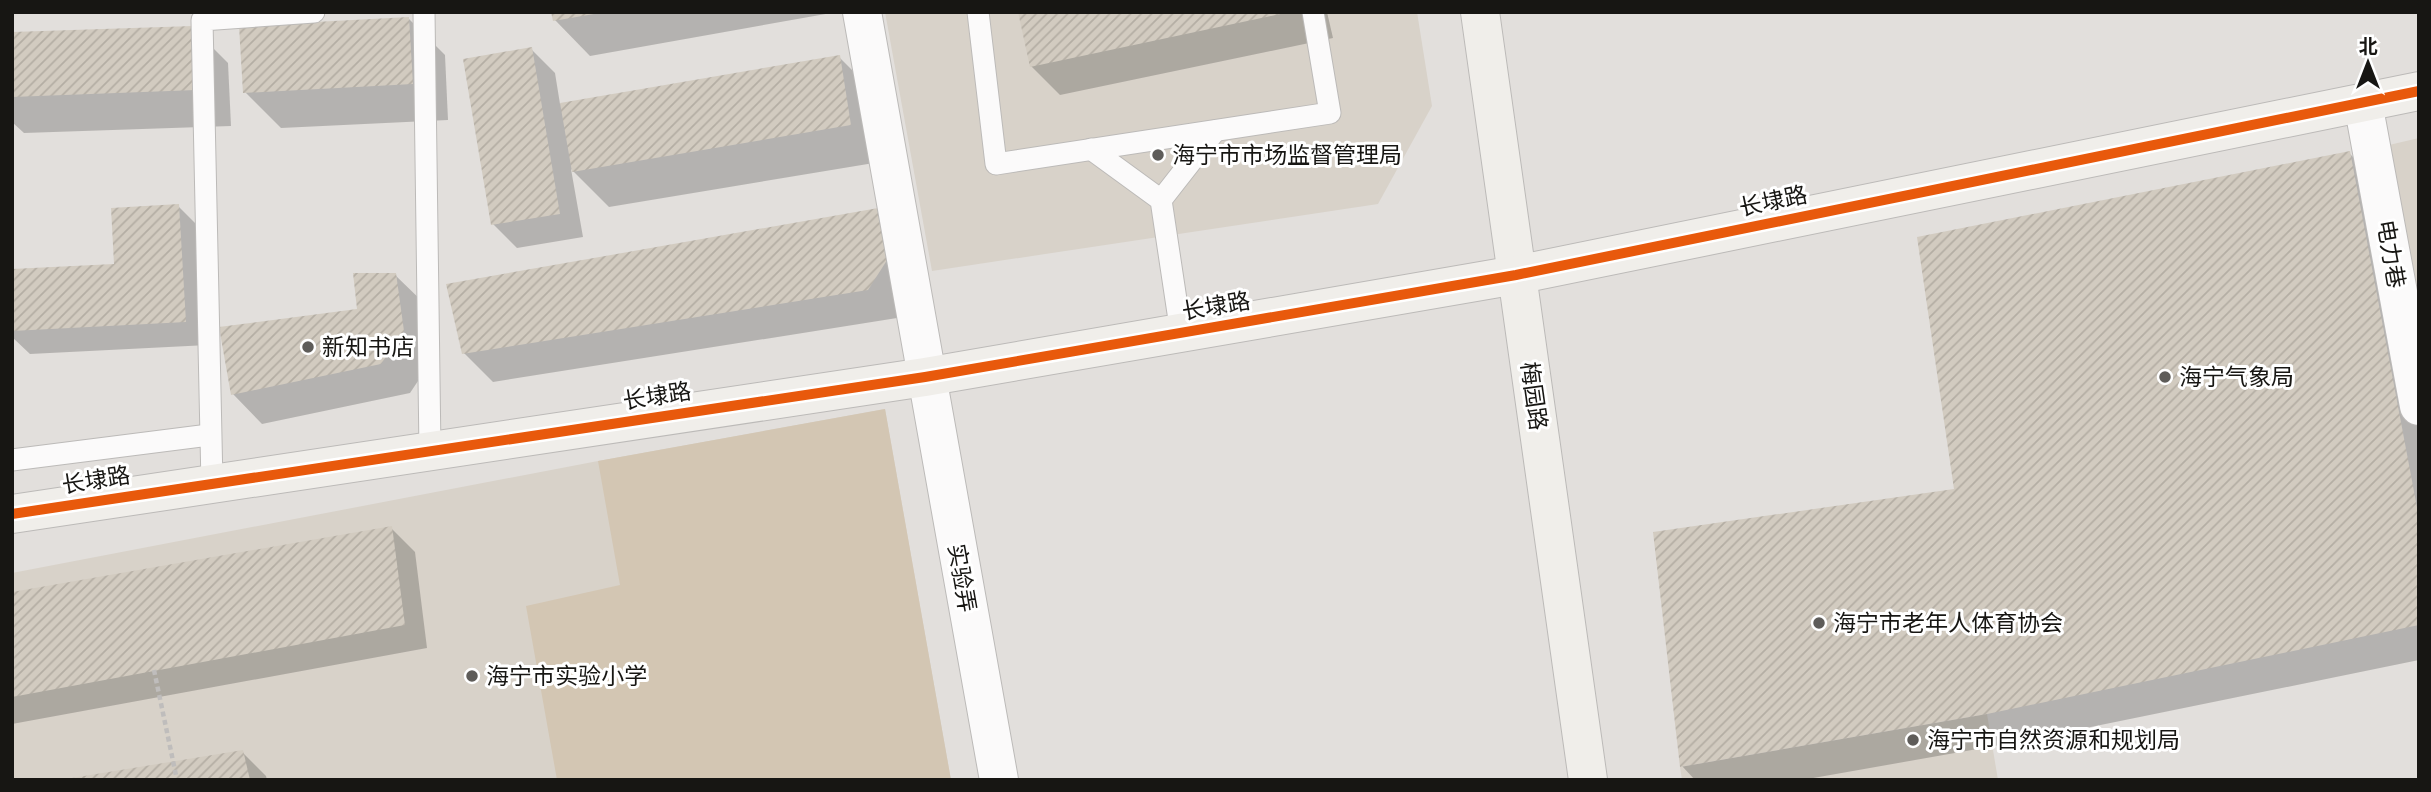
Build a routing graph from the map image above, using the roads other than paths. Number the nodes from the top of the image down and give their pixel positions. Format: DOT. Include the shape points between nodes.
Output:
graph roads {
  1 [pos="314,12"];
  2 [pos="424,12"];
  3 [pos="978,12"];
  4 [pos="1313,12"];
  5 [pos="1480,12"];
  6 [pos="865,13"];
  7 [pos="2419,91"];
  8 [pos="2363,103"];
  9 [pos="1215,131"];
  10 [pos="1091,149"];
  11 [pos="1161,200"];
  12 [pos="1516,275"];
  13 [pos="1181,333"];
  14 [pos="925,377"];
  15 [pos="2419,406"];
  16 [pos="209,435"];
  17 [pos="430,452"];
  18 [pos="12,460"];
  19 [pos="212,484"];
  20 [pos="12,514"];
  21 [pos="999,780"];
  22 [pos="1588,780"];
  1 -- 16 [label="lane" via="202,20"];
  2 -- 17 [label="lane"];
  3 -- 10 [label="lane" via="996,164"];
  4 -- 9 [label="lane" via="1330,113"];
  5 -- 12 [label="street, 梅园路"];
  6 -- 14 [label="street, 实验弄"];
  7 -- 8 [label="street, 长埭路"];
  8 -- 12 [label="street, 长埭路"];
  8 -- 15 [label="street, 电力巷"];
  9 -- 10 [label="lane"];
  9 -- 11 [label="lane"];
  10 -- 11 [label="lane"];
  11 -- 13 [label="lane"];
  12 -- 13 [label="street, 长埭路"];
  12 -- 22 [label="street, 梅园路"];
  13 -- 14 [label="street, 长埭路"];
  14 -- 17 [label="street, 长埭路"];
  14 -- 21 [label="street, 实验弄"];
  16 -- 18 [label="lane"];
  16 -- 19 [label="lane"];
  17 -- 19 [label="street, 长埭路"];
  19 -- 20 [label="street, 长埭路"];
}
